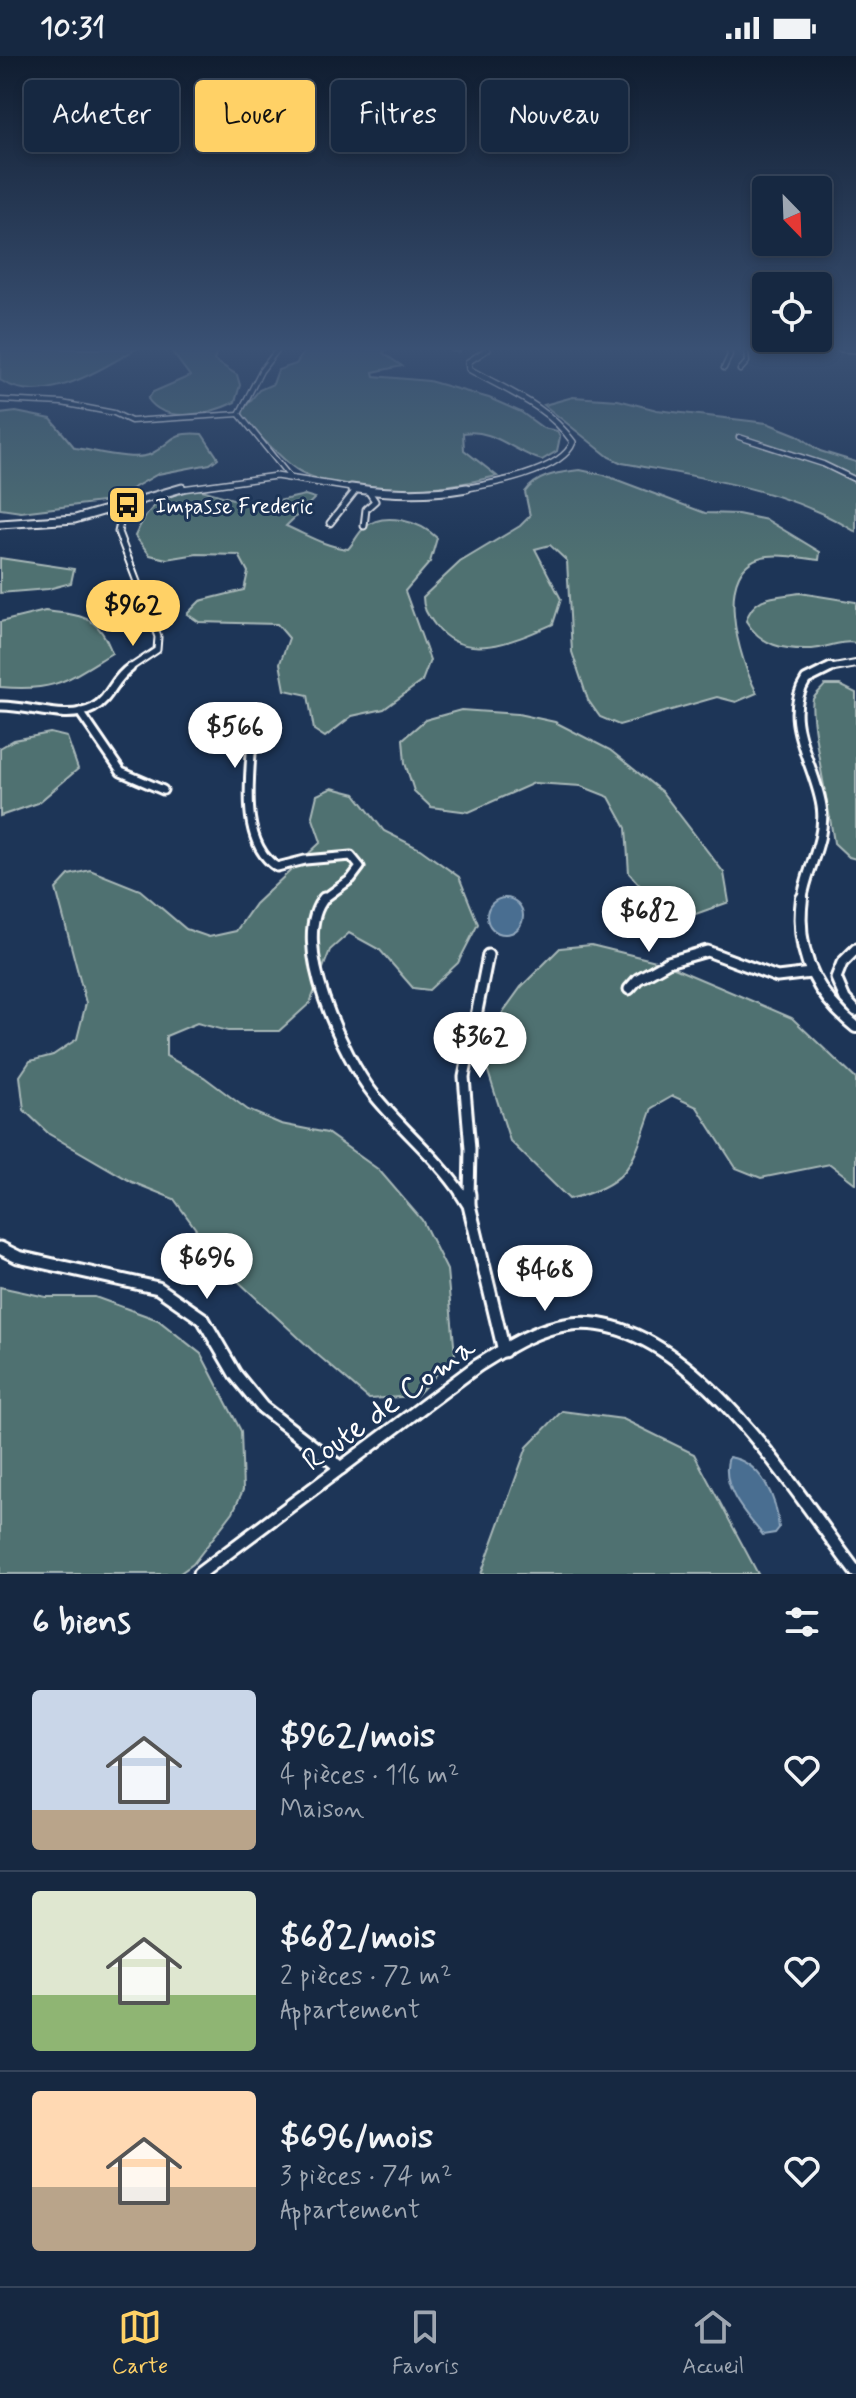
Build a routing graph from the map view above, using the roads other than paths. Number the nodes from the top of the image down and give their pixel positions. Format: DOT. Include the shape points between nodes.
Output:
graph roads {
  1 [pos="129,420"];
  2 [pos="149,420"];
  3 [pos="244,420"];
  4 [pos="557,420"];
  5 [pos="739,437"];
  6 [pos="289,476"];
  7 [pos="856,480"];
  8 [pos="356,490"];
  9 [pos="369,492"];
  10 [pos="124,507"];
  11 [pos="330,523"];
  12 [pos="0,524"];
  13 [pos="364,526"];
  14 [pos="856,664"];
  15 [pos="0,706"];
  16 [pos="80,712"];
  17 [pos="252,739"];
  18 [pos="163,790"];
  19 [pos="856,949"];
  20 [pos="488,955"];
  21 [pos="811,973"];
  22 [pos="629,989"];
  23 [pos="856,1011"];
  24 [pos="856,1027"];
  25 [pos="469,1205"];
  26 [pos="0,1248"];
  27 [pos="504,1351"];
  28 [pos="341,1468"];
  29 [pos="856,1572"];
  30 [pos="199,1574"];
  1 -- 2 [label="street"];
  3 -- 6 [label="street"];
  4 -- 9 [label="main road" via="573,442 569,453 552,465 433,494"];
  5 -- 7 [label="street"];
  6 -- 8 [label="main road"];
  6 -- 10 [label="main road" via="210,482"];
  8 -- 9 [label="main road"];
  8 -- 11 [label="street"];
  9 -- 13 [label="street" via="375,501 366,509"];
  10 -- 12 [label="main road" via="75,519"];
  10 -- 16 [label="street" via="118,532 158,637 157,650 117,676 108,696 92,709"];
  14 -- 21 [label="street" via="809,676 796,705 823,824 802,894 803,954"];
  15 -- 16 [label="street"];
  16 -- 18 [label="street" via="121,772"];
  17 -- 25 [label="street" via="249,803 264,858 277,867 351,856 360,867 357,876 325,894 313,915 321,995 370,1091 458,1186"];
  19 -- 23 [label="street" via="836,978"];
  20 -- 25 [label="street" via="464,1077"];
  21 -- 22 [label="street" via="777,977 707,951 668,962"];
  21 -- 24 [label="street" via="839,1015"];
  25 -- 27 [label="street"];
  26 -- 28 [label="street" via="18,1257 158,1288 203,1319 235,1374 262,1407"];
  27 -- 28 [label="street, Route de Coma"];
  27 -- 29 [label="street, Route de Coma" via="526,1337 569,1324 608,1327 646,1340 730,1407"];
  28 -- 30 [label="street, Route de Coma"];
}
